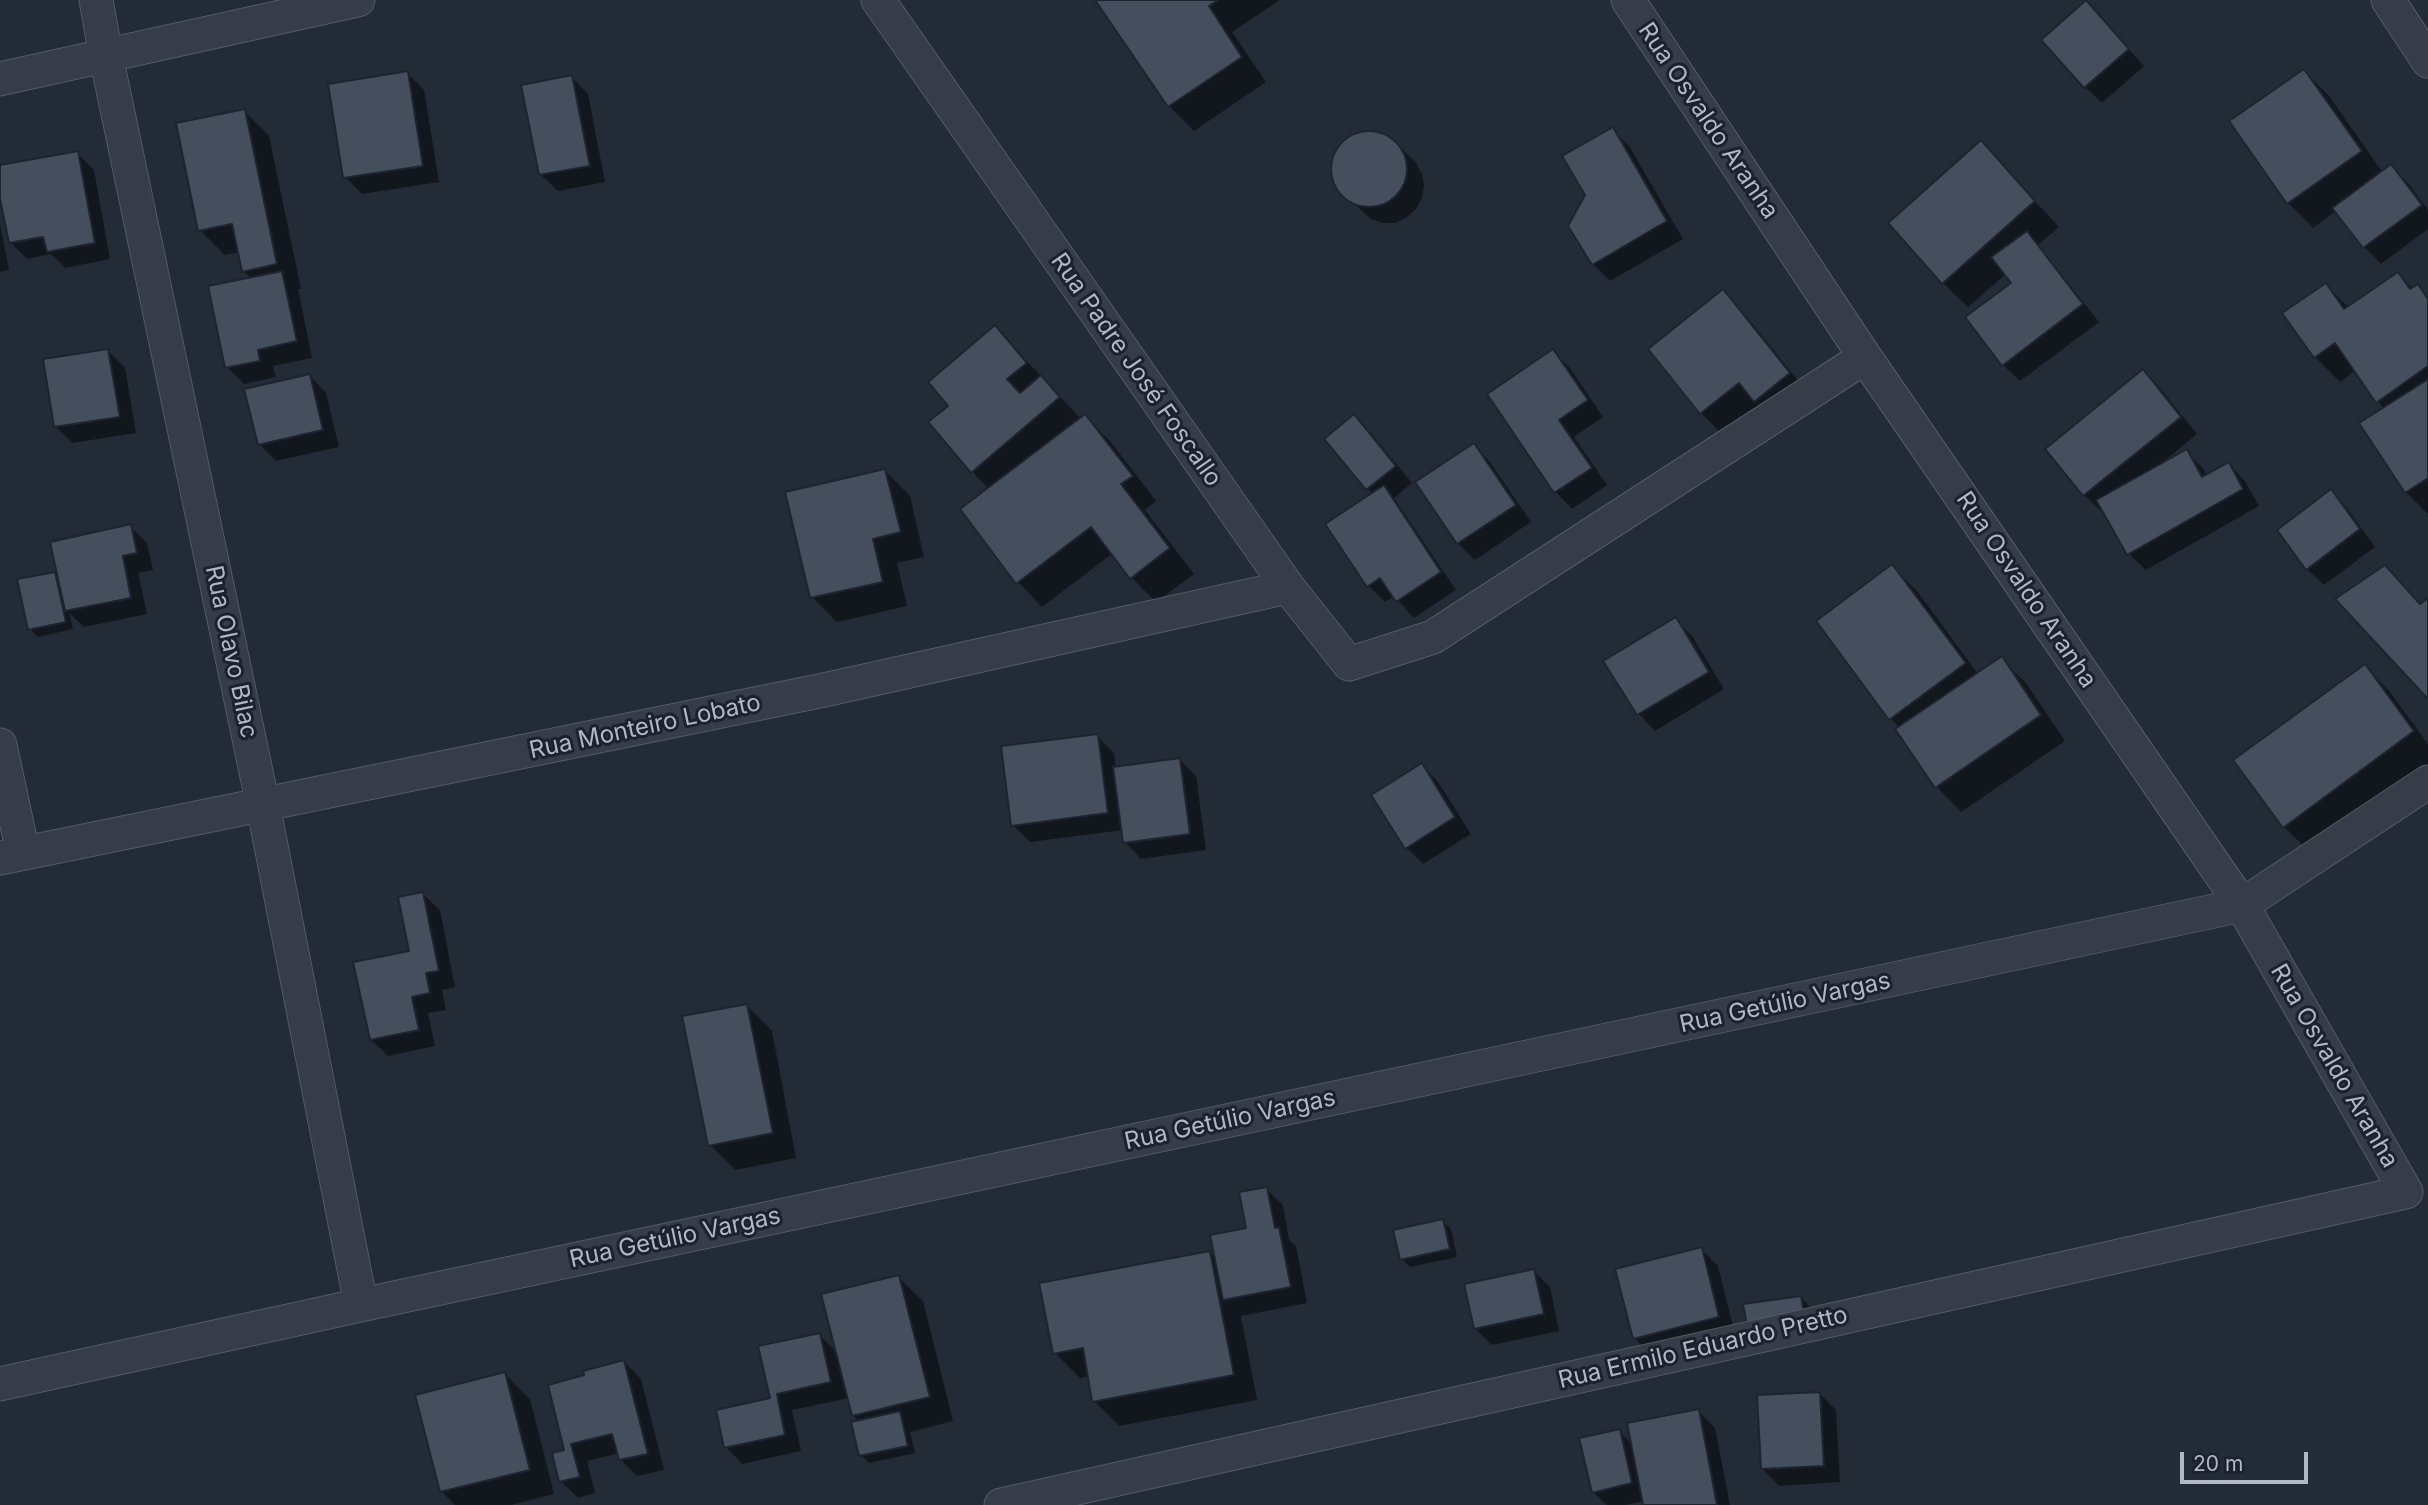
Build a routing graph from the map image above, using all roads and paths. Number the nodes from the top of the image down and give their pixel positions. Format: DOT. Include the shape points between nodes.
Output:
graph roads {
  1 [pos="96,0"];
  2 [pos="358,0"];
  3 [pos="878,0"];
  4 [pos="1628,0"];
  5 [pos="2388,0"];
  6 [pos="106,56"];
  7 [pos="2428,61"];
  8 [pos="0,79"];
  9 [pos="1865,357"];
  10 [pos="1288,587"];
  11 [pos="0,745"];
  12 [pos="2428,782"];
  13 [pos="263,805"];
  14 [pos="11,856"];
  15 [pos="2242,905"];
  16 [pos="2406,1192"];
  17 [pos="361,1305"];
  18 [pos="0,1384"];
  19 [pos="1001,1505"];
  1 -- 6 [label="street, Rua Olavo Bilac"];
  2 -- 6 [label="street"];
  3 -- 10 [label="street, Rua Padre José Foscallo"];
  4 -- 9 [label="street, Rua Osvaldo Aranha"];
  5 -- 7 [label="street"];
  6 -- 8 [label="street"];
  6 -- 13 [label="street, Rua Olavo Bilac"];
  9 -- 10 [label="street, Rua Padre José Foscallo" via="1433,637 1349,664"];
  9 -- 15 [label="street, Rua Osvaldo Aranha"];
  10 -- 13 [label="street, Rua Monteiro Lobato" via="824,690"];
  11 -- 14 [label="street"];
  12 -- 15 [label="street, Rua Getúlio Vargas"];
  13 -- 14 [label="street, Rua Monteiro Lobato"];
  13 -- 17 [label="street, Rua Olavo Bilac"];
  15 -- 16 [label="street, Rua Osvaldo Aranha"];
  15 -- 17 [label="street, Rua Getúlio Vargas"];
  16 -- 19 [label="street, Rua Ermilo Eduardo Pretto"];
  17 -- 18 [label="street, Rua Getúlio Vargas"];
}
